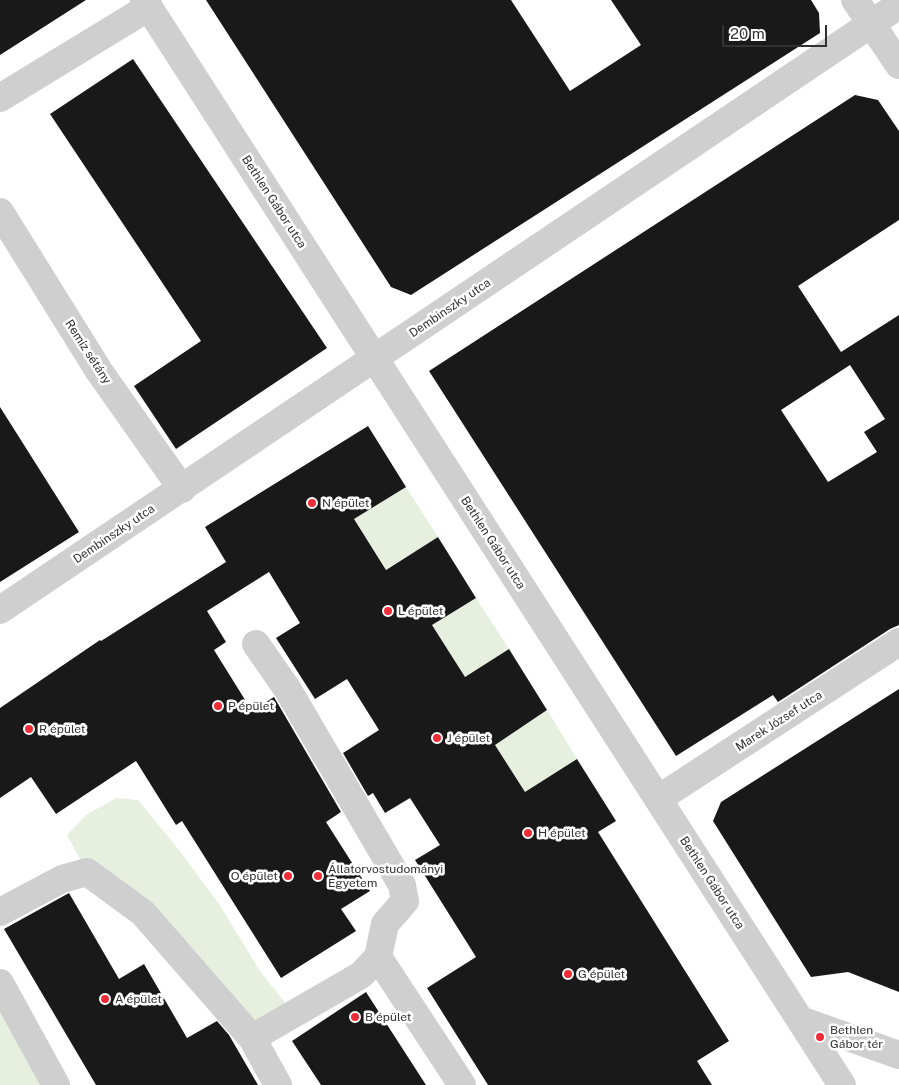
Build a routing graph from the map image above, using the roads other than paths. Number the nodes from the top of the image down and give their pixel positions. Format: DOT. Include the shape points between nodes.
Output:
graph roads {
  1 [pos="855,0"];
  2 [pos="146,3"];
  3 [pos="899,6"];
  4 [pos="872,24"];
  5 [pos="899,65"];
  6 [pos="0,98"];
  7 [pos="0,212"];
  8 [pos="374,358"];
  9 [pos="182,488"];
  10 [pos="0,610"];
  11 [pos="899,642"];
  12 [pos="256,644"];
  13 [pos="658,800"];
  14 [pos="0,912"];
  15 [pos="378,957"];
  16 [pos="0,983"];
  17 [pos="800,1020"];
  18 [pos="252,1038"];
  19 [pos="899,1055"];
  20 [pos="56,1085"];
  21 [pos="278,1085"];
  22 [pos="462,1085"];
  23 [pos="842,1085"];
  1 -- 4 [label="street"];
  2 -- 6 [label="street"];
  2 -- 8 [label="street, Bethlen Gábor utca"];
  3 -- 4 [label="street, Dembinszky utca"];
  4 -- 5 [label="street"];
  4 -- 8 [label="street, Dembinszky utca"];
  7 -- 9 [label="street, Remíz sétány" via="99,371"];
  8 -- 9 [label="street, Dembinszky utca"];
  8 -- 13 [label="street, Bethlen Gábor utca"];
  9 -- 10 [label="street, Dembinszky utca"];
  11 -- 13 [label="street, Marek József utca"];
  12 -- 15 [label="street" via="288,690 402,885 405,901 386,924"];
  13 -- 17 [label="street, Bethlen Gábor utca"];
  14 -- 18 [label="street" via="62,879 86,872 143,913"];
  15 -- 18 [label="street" via="361,976"];
  15 -- 22 [label="street"];
  16 -- 20 [label="street"];
  17 -- 19 [label="street"];
  17 -- 23 [label="street, Bethlen Gábor utca"];
  18 -- 21 [label="street"];
}
